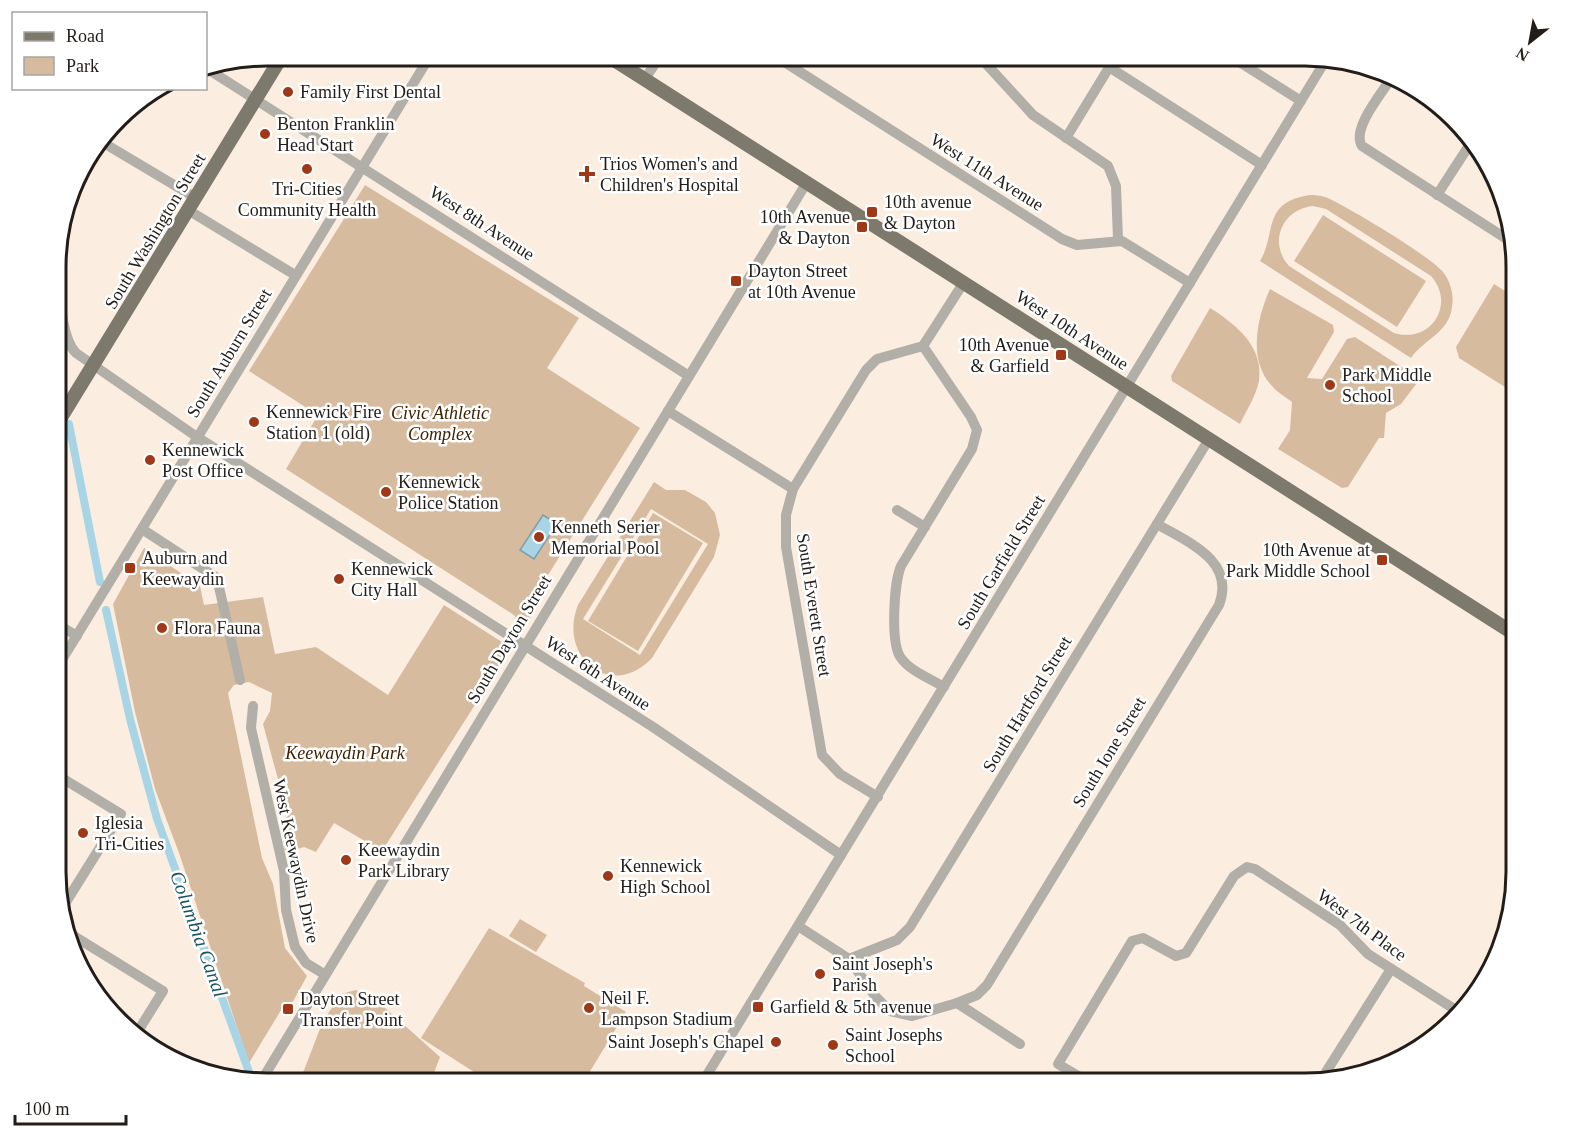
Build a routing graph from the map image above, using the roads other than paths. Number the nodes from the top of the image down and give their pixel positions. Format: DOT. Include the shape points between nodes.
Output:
graph roads {
  1 [pos="276,66"];
  2 [pos="424,66"];
  3 [pos="624,66"];
  4 [pos="653,66"];
  5 [pos="791,66"];
  6 [pos="988,66"];
  7 [pos="1246,66"];
  8 [pos="1109,67"];
  9 [pos="1322,67"];
  10 [pos="215,74"];
  11 [pos="645,79"];
  12 [pos="1387,84"];
  13 [pos="256,99"];
  14 [pos="1301,101"];
  15 [pos="1066,138"];
  16 [pos="108,146"];
  17 [pos="1467,149"];
  18 [pos="1262,165"];
  19 [pos="362,166"];
  20 [pos="807,182"];
  21 [pos="1437,195"];
  22 [pos="192,204"];
  23 [pos="1503,237"];
  24 [pos="1118,240"];
  25 [pos="296,275"];
  26 [pos="964,282"];
  27 [pos="1190,283"];
  28 [pos="66,333"];
  29 [pos="923,346"];
  30 [pos="93,366"];
  31 [pos="689,376"];
  32 [pos="1127,386"];
  33 [pos="66,410"];
  34 [pos="668,411"];
  35 [pos="197,437"];
  36 [pos="1209,439"];
  37 [pos="793,489"];
  38 [pos="897,510"];
  39 [pos="1157,524"];
  40 [pos="925,527"];
  41 [pos="142,529"];
  42 [pos="66,629"];
  43 [pos="1506,629"];
  44 [pos="77,636"];
  45 [pos="525,645"];
  46 [pos="66,654"];
  47 [pos="240,680"];
  48 [pos="944,687"];
  49 [pos="253,706"];
  50 [pos="66,780"];
  51 [pos="878,796"];
  52 [pos="841,855"];
  53 [pos="68,899"];
  54 [pos="798,926"];
  55 [pos="78,938"];
  56 [pos="849,958"];
  57 [pos="1391,969"];
  58 [pos="324,974"];
  59 [pos="957,1003"];
  60 [pos="1452,1008"];
  61 [pos="141,1027"];
  62 [pos="1020,1044"];
  63 [pos="1326,1071"];
  64 [pos="266,1073"];
  65 [pos="708,1073"];
  66 [pos="1073,1073"];
  1 -- 13 [label="main road, South Washington Street"];
  2 -- 19 [label="street, South Auburn Street"];
  3 -- 11 [label="main road, West 10th Avenue"];
  4 -- 11 [label="street"];
  5 -- 24 [label="street, West 11th Avenue" via="1067,242"];
  6 -- 15 [label="street" via="1033,115"];
  7 -- 14 [label="street"];
  8 -- 15 [label="street"];
  8 -- 18 [label="street"];
  9 -- 14 [label="street, South Garfield Street"];
  10 -- 13 [label="street, West 8th Avenue"];
  11 -- 20 [label="main road, West 10th Avenue"];
  12 -- 21 [label="street" via="1360,128 1359,138 1366,149"];
  13 -- 19 [label="street, West 8th Avenue"];
  13 -- 22 [label="main road, South Washington Street"];
  14 -- 18 [label="street, South Garfield Street"];
  15 -- 24 [label="street" via="1103,162 1114,176"];
  16 -- 22 [label="street"];
  17 -- 21 [label="street"];
  18 -- 27 [label="street, South Garfield Street"];
  19 -- 25 [label="street, South Auburn Street"];
  19 -- 31 [label="street, West 8th Avenue"];
  20 -- 26 [label="main road, West 10th Avenue"];
  20 -- 31 [label="street, South Dayton Street"];
  21 -- 23 [label="street"];
  22 -- 25 [label="street"];
  22 -- 30 [label="main road, South Washington Street"];
  24 -- 27 [label="street"];
  25 -- 35 [label="street, South Auburn Street"];
  26 -- 29 [label="street"];
  26 -- 32 [label="main road, West 10th Avenue"];
  27 -- 32 [label="street, South Garfield Street"];
  28 -- 30 [label="street, West 6th Avenue" via="73,350"];
  29 -- 37 [label="street, South Everett Street" via="877,359 866,370"];
  29 -- 40 [label="street" via="977,430 972,449"];
  30 -- 33 [label="main road, South Washington Street"];
  30 -- 35 [label="street, West 6th Avenue"];
  31 -- 34 [label="street, South Dayton Street"];
  32 -- 36 [label="main road, West 10th Avenue"];
  32 -- 48 [label="street, South Garfield Street"];
  34 -- 37 [label="street"];
  34 -- 45 [label="street, South Dayton Street"];
  35 -- 41 [label="street, South Auburn Street"];
  35 -- 45 [label="street, West 6th Avenue"];
  36 -- 39 [label="street, South Hartford Street"];
  36 -- 43 [label="main road, West 10th Avenue"];
  37 -- 51 [label="street, South Everett Street" via="786,515 786,547 820,747 832,768"];
  38 -- 40 [label="street"];
  39 -- 56 [label="street, South Hartford Street" via="907,932"];
  39 -- 59 [label="street, South Ione Street" via="1212,558 1222,583 1219,604 987,985 977,995"];
  40 -- 48 [label="street" via="898,573 895,642 902,660"];
  41 -- 44 [label="street, South Auburn Street"];
  41 -- 47 [label="street" via="217,578"];
  42 -- 44 [label="street"];
  44 -- 46 [label="street, South Auburn Street"];
  45 -- 52 [label="street, West 6th Avenue"];
  45 -- 58 [label="street, South Dayton Street"];
  48 -- 51 [label="street, South Garfield Street"];
  49 -- 58 [label="street, West Keewaydin Drive" via="250,728 284,871 286,910 295,947 306,963"];
  50 -- 53 [label="street" via="121,814"];
  51 -- 52 [label="street, South Garfield Street"];
  52 -- 54 [label="street, South Garfield Street"];
  54 -- 56 [label="street"];
  54 -- 65 [label="street, South Garfield Street"];
  55 -- 61 [label="street" via="164,991"];
  56 -- 59 [label="street, South Ione Street" via="879,1001 898,1014 917,1015"];
  57 -- 60 [label="street, West 7th Place"];
  57 -- 63 [label="street"];
  57 -- 66 [label="street, West 7th Place" via="1368,954 1333,920 1255,869 1244,868 1234,876 1186,953 1176,956 1143,938 1132,941 1058,1064"];
  58 -- 64 [label="street, South Dayton Street"];
  59 -- 62 [label="street"];
}
